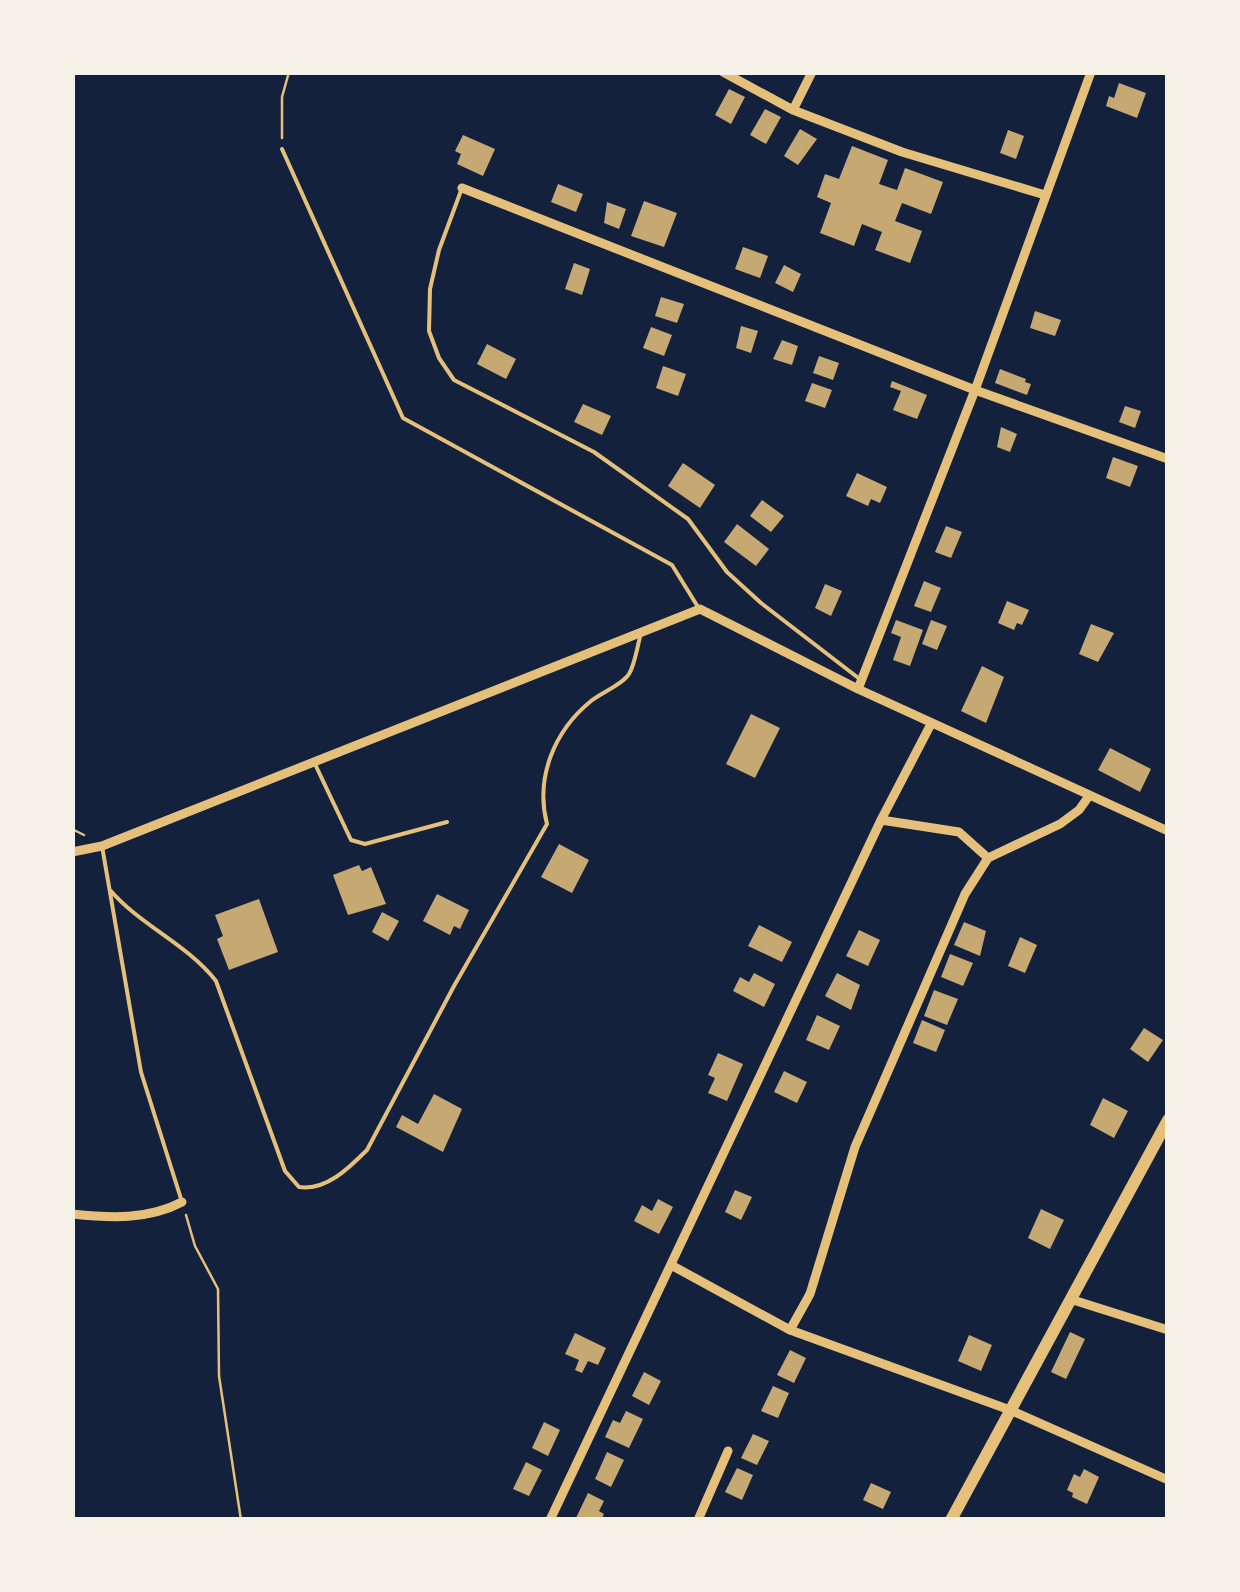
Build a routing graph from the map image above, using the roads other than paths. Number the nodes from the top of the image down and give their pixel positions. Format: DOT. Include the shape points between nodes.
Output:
graph roads {
  1 [pos="723,72"];
  2 [pos="812,72"];
  3 [pos="1091,72"];
  4 [pos="793,110"];
  5 [pos="282,149"];
  6 [pos="462,188"];
  7 [pos="1044,194"];
  8 [pos="975,390"];
  9 [pos="1168,458"];
  10 [pos="700,609"];
  11 [pos="642,632"];
  12 [pos="860,684"];
  13 [pos="931,724"];
  14 [pos="314,762"];
  15 [pos="1089,796"];
  16 [pos="880,820"];
  17 [pos="447,822"];
  18 [pos="1168,831"];
  19 [pos="102,846"];
  20 [pos="72,852"];
  21 [pos="988,858"];
  22 [pos="110,890"];
  23 [pos="1168,1120"];
  24 [pos="1164,1137"];
  25 [pos="182,1202"];
  26 [pos="72,1214"];
  27 [pos="671,1265"];
  28 [pos="1070,1299"];
  29 [pos="790,1330"];
  30 [pos="1168,1330"];
  31 [pos="1010,1410"];
  32 [pos="728,1452"];
  33 [pos="1168,1480"];
  34 [pos="550,1520"];
  35 [pos="698,1520"];
  36 [pos="951,1520"];
  1 -- 4 [label="street"];
  2 -- 4 [label="street"];
  3 -- 7 [label="street"];
  4 -- 7 [label="street" via="902,152"];
  5 -- 10 [label="lane" via="403,418 672,565"];
  6 -- 8 [label="street"];
  6 -- 12 [label="lane" via="430,288 428,332 454,380 594,452 688,519 727,572"];
  7 -- 8 [label="street"];
  8 -- 9 [label="street"];
  8 -- 12 [label="street"];
  10 -- 11 [label="street"];
  10 -- 12 [label="street"];
  11 -- 14 [label="street"];
  11 -- 22 [label="lane" via="628,676 564,728 546,767 541,801 547,824 367,1150 324,1182 299,1187 285,1171 216,982"];
  12 -- 13 [label="street"];
  13 -- 15 [label="street"];
  13 -- 16 [label="street"];
  14 -- 17 [label="lane" via="351,840 365,844"];
  14 -- 19 [label="street"];
  15 -- 18 [label="street"];
  15 -- 21 [label="street" via="1060,824"];
  16 -- 21 [label="street" via="959,832"];
  16 -- 27 [label="street"];
  19 -- 20 [label="street"];
  19 -- 22 [label="lane"];
  21 -- 29 [label="street" via="965,894 855,1147 810,1294"];
  22 -- 25 [label="lane" via="141,1072"];
  23 -- 24 [label="main road"];
  24 -- 28 [label="main road"];
  25 -- 26 [label="street" via="161,1213"];
  27 -- 29 [label="street"];
  27 -- 34 [label="street"];
  28 -- 30 [label="street"];
  28 -- 31 [label="main road"];
  29 -- 31 [label="street"];
  31 -- 33 [label="street"];
  31 -- 36 [label="main road"];
  32 -- 35 [label="street"];
}
